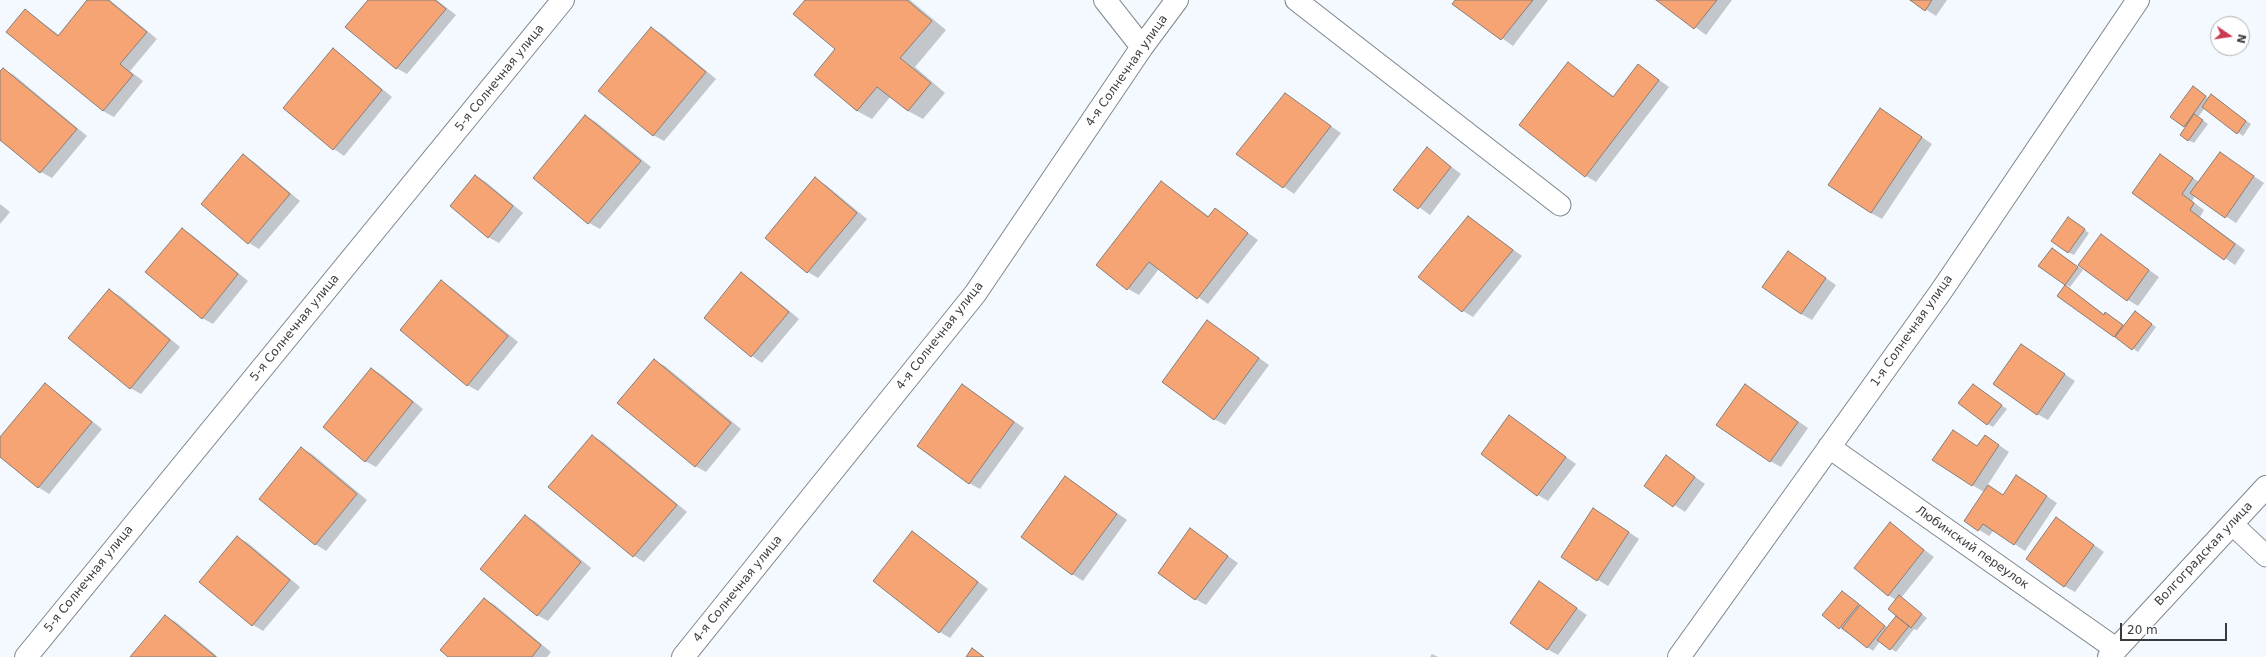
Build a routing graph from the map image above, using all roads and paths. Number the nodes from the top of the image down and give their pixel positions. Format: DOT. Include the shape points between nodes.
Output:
graph roads {
  1 [pos="563,0"];
  2 [pos="1105,0"];
  3 [pos="1177,0"];
  4 [pos="1296,0"];
  5 [pos="2138,0"];
  6 [pos="1142,46"];
  7 [pos="1560,205"];
  8 [pos="1829,447"];
  9 [pos="2266,487"];
  10 [pos="2232,524"];
  11 [pos="2266,556"];
  12 [pos="2112,653"];
  13 [pos="26,657"];
  14 [pos="683,657"];
  15 [pos="1680,657"];
  1 -- 13 [label="street, 5-я Солнечная улица"];
  2 -- 6 [label="street"];
  3 -- 6 [label="street, 4-я Солнечная улица"];
  4 -- 7 [label="lane"];
  5 -- 8 [label="street, 1-я Солнечная улица" via="1942,290"];
  6 -- 14 [label="street, 4-я Солнечная улица" via="975,294"];
  8 -- 12 [label="street, Любинский переулок"];
  8 -- 15 [label="street, 1-я Солнечная улица"];
  9 -- 10 [label="street, Волгоградская улица"];
  10 -- 11 [label="lane"];
  10 -- 12 [label="street, Волгоградская улица"];
}
